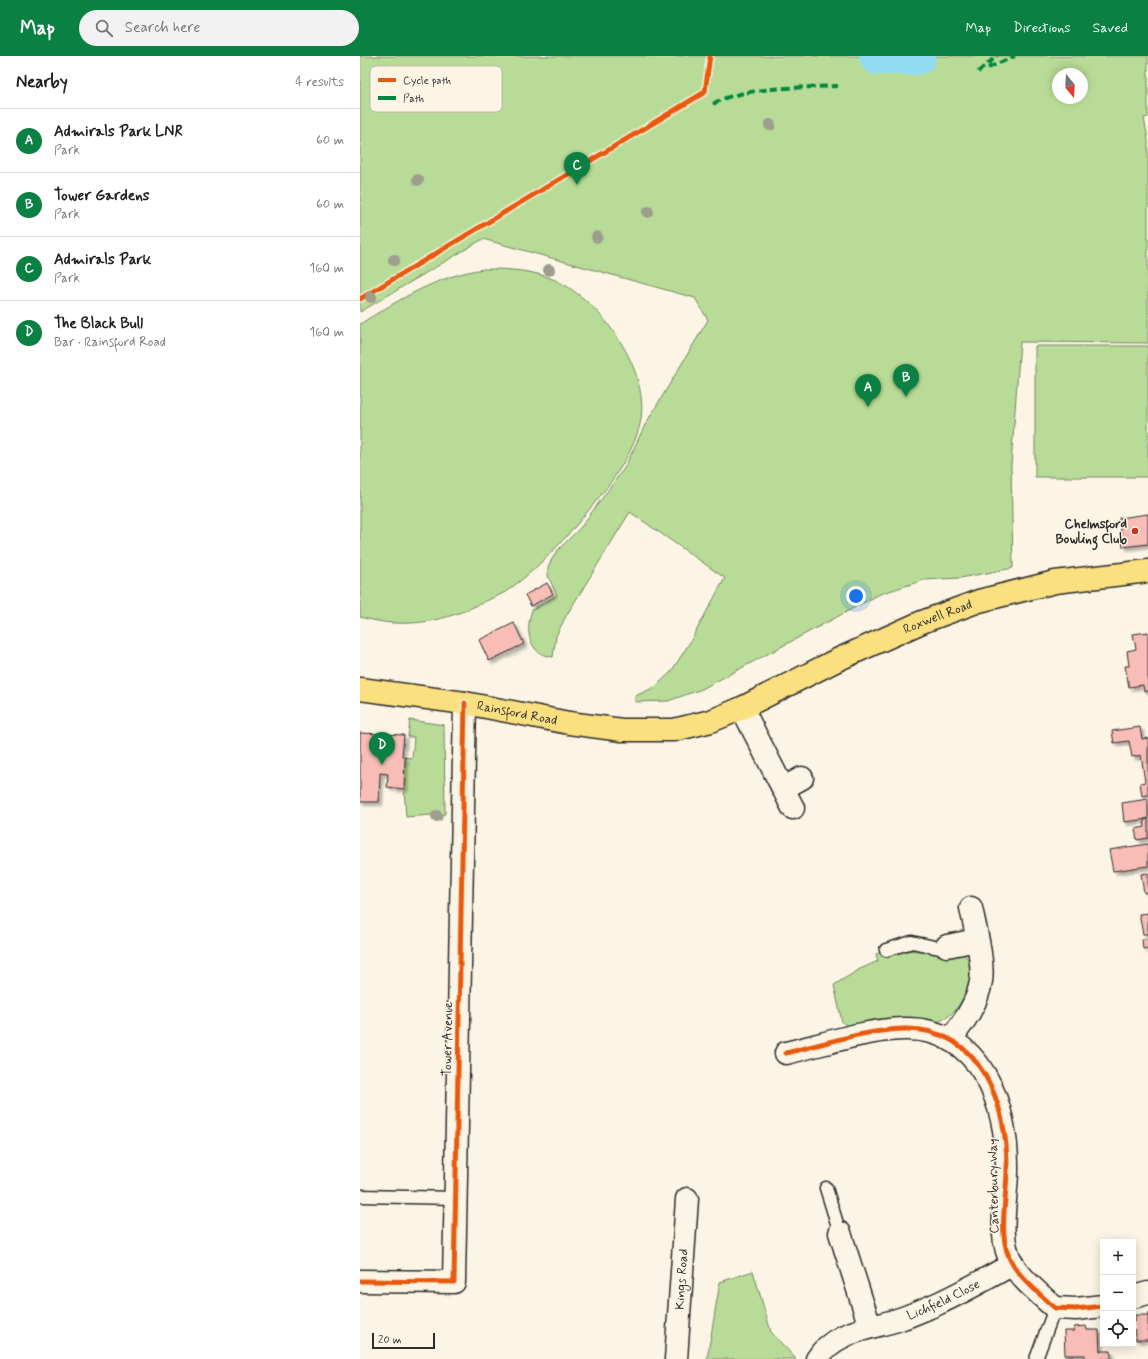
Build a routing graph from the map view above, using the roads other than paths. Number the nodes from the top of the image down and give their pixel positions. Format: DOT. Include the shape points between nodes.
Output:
graph roads {
  1 [pos="1148,571"];
  2 [pos="360,689"];
  3 [pos="465,703"];
  4 [pos="742,708"];
  5 [pos="674,730"];
  6 [pos="794,808"];
  7 [pos="971,908"];
  8 [pos="977,940"];
  9 [pos="947,946"];
  10 [pos="886,950"];
  11 [pos="950,1040"];
  12 [pos="786,1053"];
  13 [pos="826,1188"];
  14 [pos="360,1196"];
  15 [pos="456,1198"];
  16 [pos="686,1199"];
  17 [pos="840,1233"];
  18 [pos="1013,1264"];
  19 [pos="360,1281"];
  20 [pos="1148,1293"];
  21 [pos="1136,1296"];
  22 [pos="1100,1306"];
  23 [pos="1055,1308"];
  24 [pos="870,1327"];
  25 [pos="676,1359"];
  26 [pos="817,1359"];
  27 [pos="1036,1359"];
  1 -- 4 [label="main road, Roxwell Road" via="1055,582 978,601 922,622 837,660"];
  2 -- 3 [label="main road, Rainsford Road"];
  3 -- 5 [label="main road, Rainsford Road" via="568,723 622,730"];
  3 -- 15 [label="street, Tower Avenue"];
  4 -- 5 [label="main road, Roxwell Road" via="711,721"];
  4 -- 6 [label="street" via="793,783"];
  7 -- 8 [label="street"];
  8 -- 9 [label="street"];
  8 -- 11 [label="street" via="982,981 976,999"];
  9 -- 10 [label="lane" via="939,948 912,942"];
  11 -- 12 [label="street, Canterbury Way" via="920,1030 904,1029 871,1033"];
  11 -- 18 [label="street, Canterbury Way" via="976,1061 998,1101 1007,1151 1004,1232"];
  13 -- 17 [label="lane"];
  14 -- 15 [label="lane"];
  15 -- 19 [label="street, Tower Avenue" via="454,1282"];
  16 -- 25 [label="street, Kings Road"];
  17 -- 24 [label="street"];
  18 -- 23 [label="street, Canterbury Way"];
  18 -- 24 [label="street, Lichfield Close" via="938,1303 899,1319"];
  20 -- 21 [label="street"];
  22 -- 23 [label="street"];
  23 -- 27 [label="lane"];
  24 -- 26 [label="street, Lichfield Close" via="837,1339 822,1350"];
}
